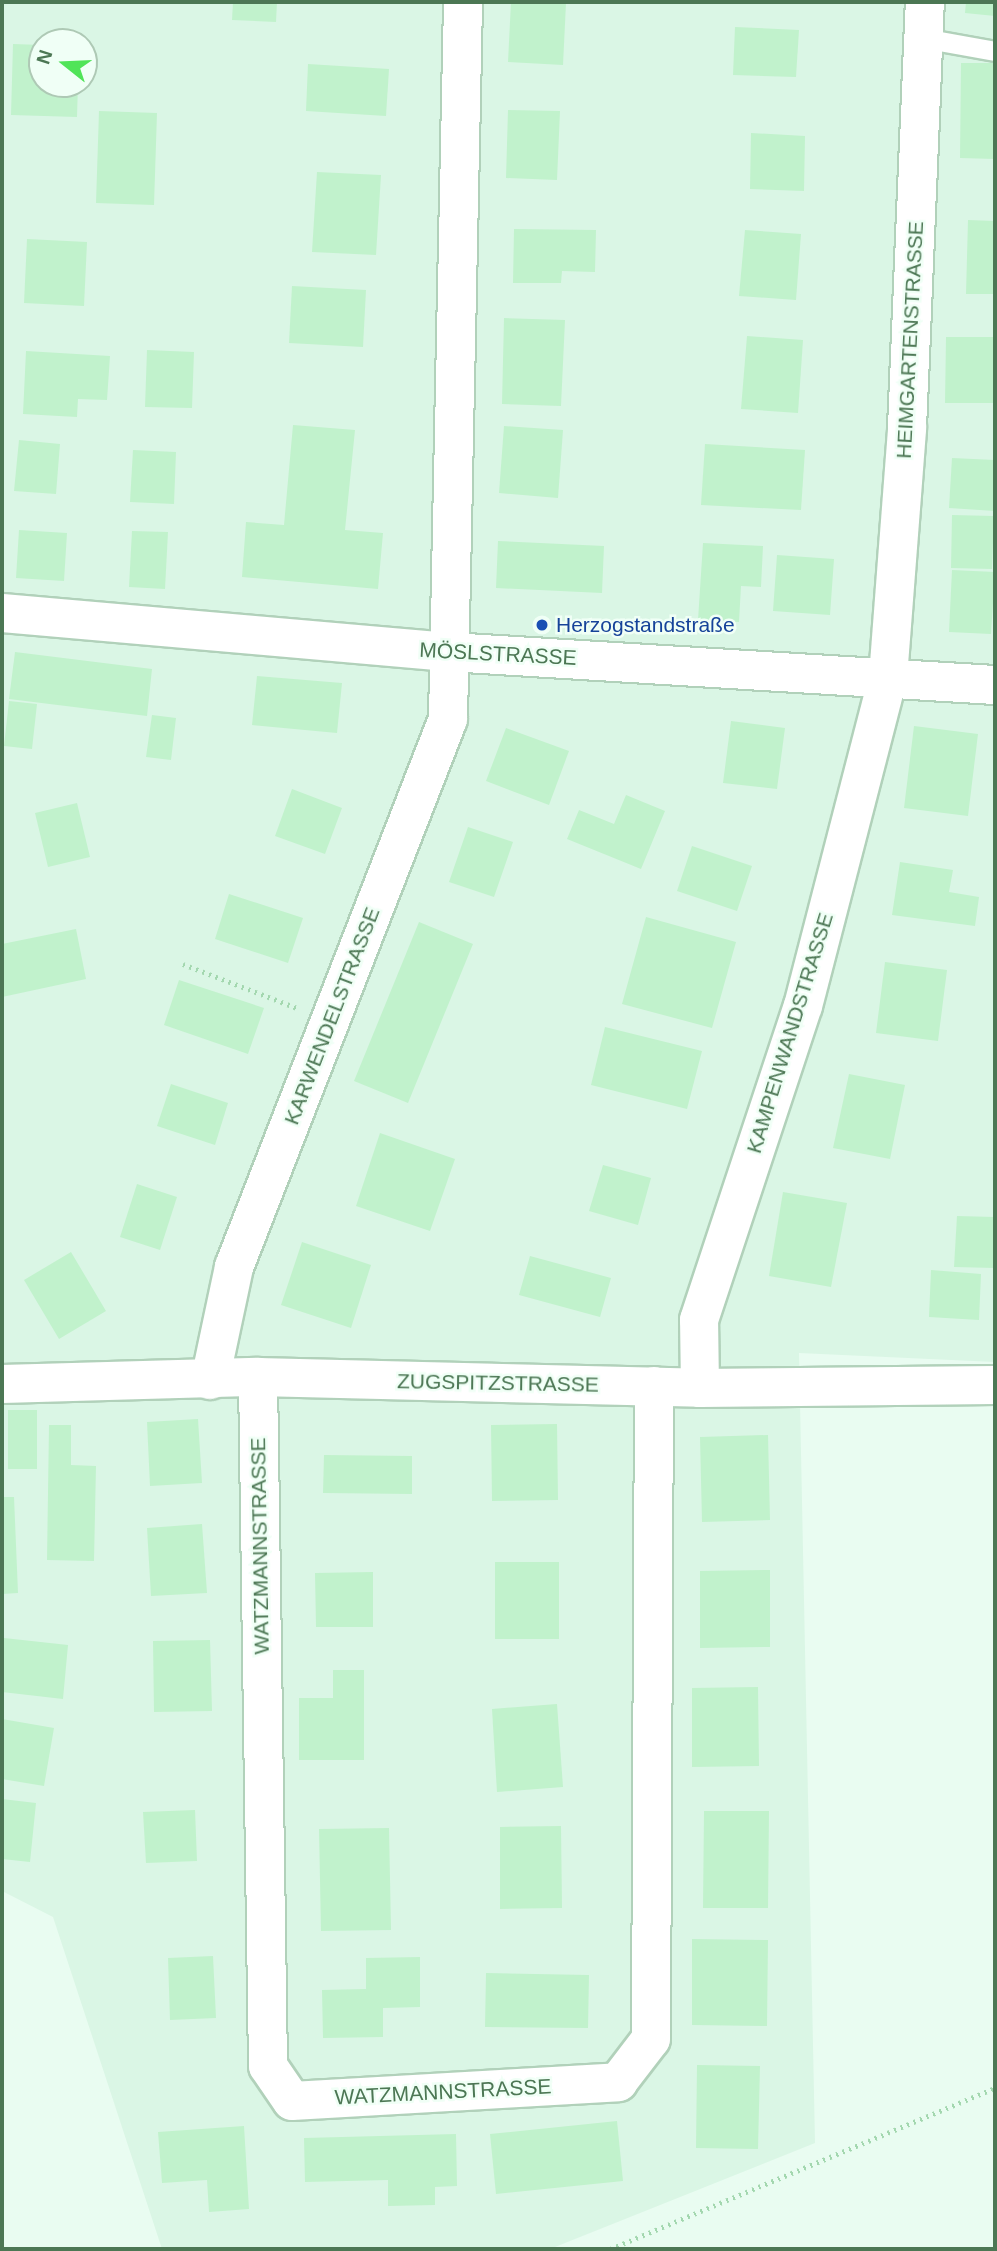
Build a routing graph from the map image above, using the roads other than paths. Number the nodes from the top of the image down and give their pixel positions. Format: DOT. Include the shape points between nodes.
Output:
graph roads {
  1 [pos="463,2"];
  2 [pos="924,20"];
  3 [pos="995,51"];
  4 [pos="2,613"];
  5 [pos="449,652"];
  6 [pos="888,677"];
  7 [pos="995,685"];
  8 [pos="258,1377"];
  9 [pos="210,1380"];
  10 [pos="2,1384"];
  11 [pos="995,1385"];
  12 [pos="654,1386"];
  13 [pos="700,1388"];
  1 -- 5 [label="street"];
  2 -- 3 [label="lane"];
  2 -- 6 [label="street, HEIMGARTENSTRASSE" via="907,428"];
  4 -- 5 [label="street, MÖSLSTRASSE"];
  5 -- 6 [label="street, MÖSLSTRASSE"];
  5 -- 9 [label="street, KARWENDELSTRASSE" via="448,719 234,1267"];
  6 -- 7 [label="street, MÖSLSTRASSE"];
  6 -- 13 [label="street, KAMPENWANDSTRASSE" via="803,1006 699,1320"];
  8 -- 9 [label="street, ZUGSPITZSTRASSE"];
  8 -- 12 [label="street, ZUGSPITZSTRASSE"];
  8 -- 12 [label="street, WATZMANNSTRASSE" via="268,2066 292,2101 618,2082 651,2039"];
  9 -- 10 [label="street, ZUGSPITZSTRASSE"];
  11 -- 13 [label="street, ZUGSPITZSTRASSE"];
  12 -- 13 [label="street, ZUGSPITZSTRASSE"];
}
